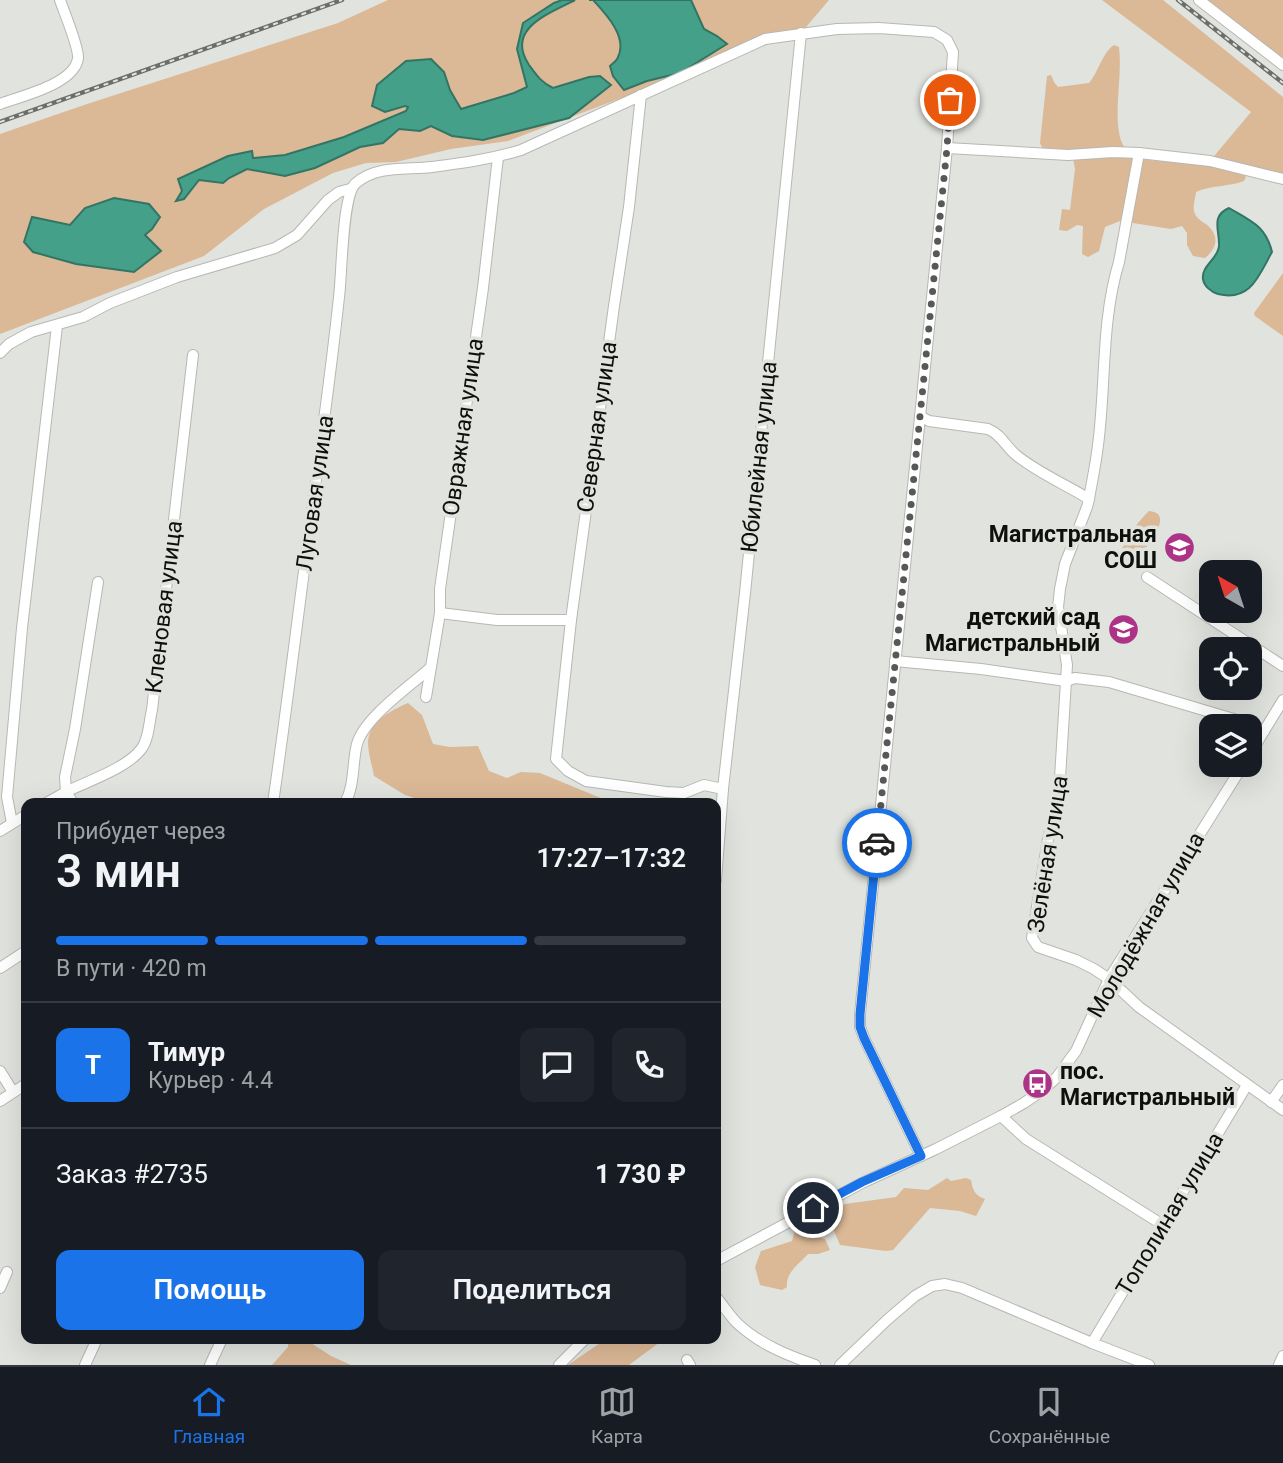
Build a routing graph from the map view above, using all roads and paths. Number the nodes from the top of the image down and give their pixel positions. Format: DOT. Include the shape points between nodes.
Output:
graph roads {
  1 [pos="60,0"];
  2 [pos="1199,0"];
  3 [pos="802,33"];
  4 [pos="1283,65"];
  5 [pos="641,96"];
  6 [pos="0,104"];
  7 [pos="947,148"];
  8 [pos="1139,153"];
  9 [pos="498,157"];
  10 [pos="1283,179"];
  11 [pos="352,186"];
  12 [pos="57,326"];
  13 [pos="0,353"];
  14 [pos="193,355"];
  15 [pos="920,416"];
  16 [pos="1089,499"];
  17 [pos="1147,577"];
  18 [pos="97,582"];
  19 [pos="440,613"];
  20 [pos="571,620"];
  21 [pos="895,661"];
  22 [pos="1283,666"];
  23 [pos="429,669"];
  24 [pos="1066,681"];
  25 [pos="426,697"];
  26 [pos="1283,700"];
  27 [pos="1264,731"];
  28 [pos="1262,734"];
  29 [pos="1235,777"];
  30 [pos="723,789"];
  31 [pos="66,792"];
  32 [pos="55,798"];
  33 [pos="70,798"];
  34 [pos="274,798"];
  35 [pos="348,798"];
  36 [pos="721,815"];
  37 [pos="21,818"];
  38 [pos="12,823"];
  39 [pos="0,831"];
  40 [pos="21,954"];
  41 [pos="0,968"];
  42 [pos="1109,979"];
  43 [pos="0,1071"];
  44 [pos="1247,1084"];
  45 [pos="1283,1086"];
  46 [pos="21,1087"];
  47 [pos="13,1092"];
  48 [pos="0,1101"];
  49 [pos="1271,1102"];
  50 [pos="1283,1110"];
  51 [pos="1000,1116"];
  52 [pos="921,1156"];
  53 [pos="1163,1225"];
  54 [pos="721,1258"];
  55 [pos="7,1272"];
  56 [pos="0,1288"];
  57 [pos="721,1303"];
  58 [pos="1092,1343"];
  59 [pos="95,1344"];
  60 [pos="220,1344"];
  61 [pos="580,1344"];
  62 [pos="1283,1356"];
  63 [pos="802,1363"];
  64 [pos="85,1365"];
  65 [pos="210,1365"];
  66 [pos="559,1365"];
  67 [pos="815,1365"];
  68 [pos="840,1365"];
  69 [pos="1149,1365"];
  70 [pos="1279,1365"];
  1 -- 6 [label="street" via="79,57 74,69 58,83"];
  2 -- 4 [label="street"];
  3 -- 5 [label="street" via="765,39"];
  3 -- 7 [label="street" via="878,28 934,32 947,40 953,51"];
  3 -- 30 [label="street, Юбилейная улица"];
  5 -- 9 [label="street"];
  5 -- 20 [label="street, Северная улица"];
  7 -- 8 [label="street" via="1068,155"];
  7 -- 15 [label="street"];
  8 -- 10 [label="street" via="1210,161"];
  8 -- 16 [label="street" via="1114,278"];
  9 -- 11 [label="street" via="379,171"];
  9 -- 19 [label="street, Овражная улица"];
  11 -- 12 [label="street" via="328,200 297,235 275,248 177,277"];
  11 -- 34 [label="street, Луговая улица"];
  12 -- 13 [label="street" via="31,332"];
  12 -- 38 [label="street" via="22,628 7,797"];
  14 -- 31 [label="street, Кленовая улица" via="145,741 117,767"];
  15 -- 16 [label="street" via="995,432 1014,454"];
  15 -- 21 [label="street"];
  16 -- 24 [label="street" via="1065,564 1059,598"];
  17 -- 22 [label="street"];
  18 -- 31 [label="street"];
  19 -- 20 [label="street" via="498,620"];
  19 -- 23 [label="street, Овражная улица"];
  20 -- 30 [label="street, Северная улица" via="556,759 586,781 666,792 684,793 704,785"];
  21 -- 24 [label="street"];
  21 -- 52 [label="street" via="860,1027"];
  23 -- 25 [label="street, Овражная улица"];
  23 -- 35 [label="street" via="365,727 357,743"];
  24 -- 27 [label="street" via="1109,682"];
  24 -- 42 [label="street, Зелёная улица" via="1059,794 1032,938 1038,947 1076,960"];
  26 -- 27 [label="street"];
  27 -- 28 [label="street"];
  29 -- 42 [label="street, Молодёжная улица"];
  30 -- 36 [label="street, Юбилейная улица"];
  31 -- 32 [label="street, Кленовая улица"];
  31 -- 33 [label="street"];
  37 -- 38 [label="street"];
  38 -- 39 [label="street"];
  40 -- 41 [label="street"];
  42 -- 44 [label="street" via="1139,1007"];
  42 -- 51 [label="street, Молодёжная улица" via="1067,1066 1043,1090"];
  43 -- 47 [label="street"];
  44 -- 49 [label="street"];
  44 -- 53 [label="street, Тополиная улица"];
  45 -- 49 [label="street"];
  46 -- 47 [label="street"];
  47 -- 48 [label="street"];
  49 -- 50 [label="street"];
  51 -- 52 [label="street, Молодёжная улица"];
  51 -- 53 [label="street" via="1026,1139"];
  52 -- 54 [label="street, Молодёжная улица" via="862,1182"];
  53 -- 58 [label="street, Тополиная улица"];
  55 -- 56 [label="street"];
  57 -- 63 [label="street" via="755,1337"];
  58 -- 68 [label="street" via="945,1284 915,1296"];
  58 -- 69 [label="street"];
  59 -- 64 [label="street"];
  60 -- 65 [label="street"];
  61 -- 66 [label="street"];
  62 -- 70 [label="street"];
  63 -- 67 [label="street"];
}
